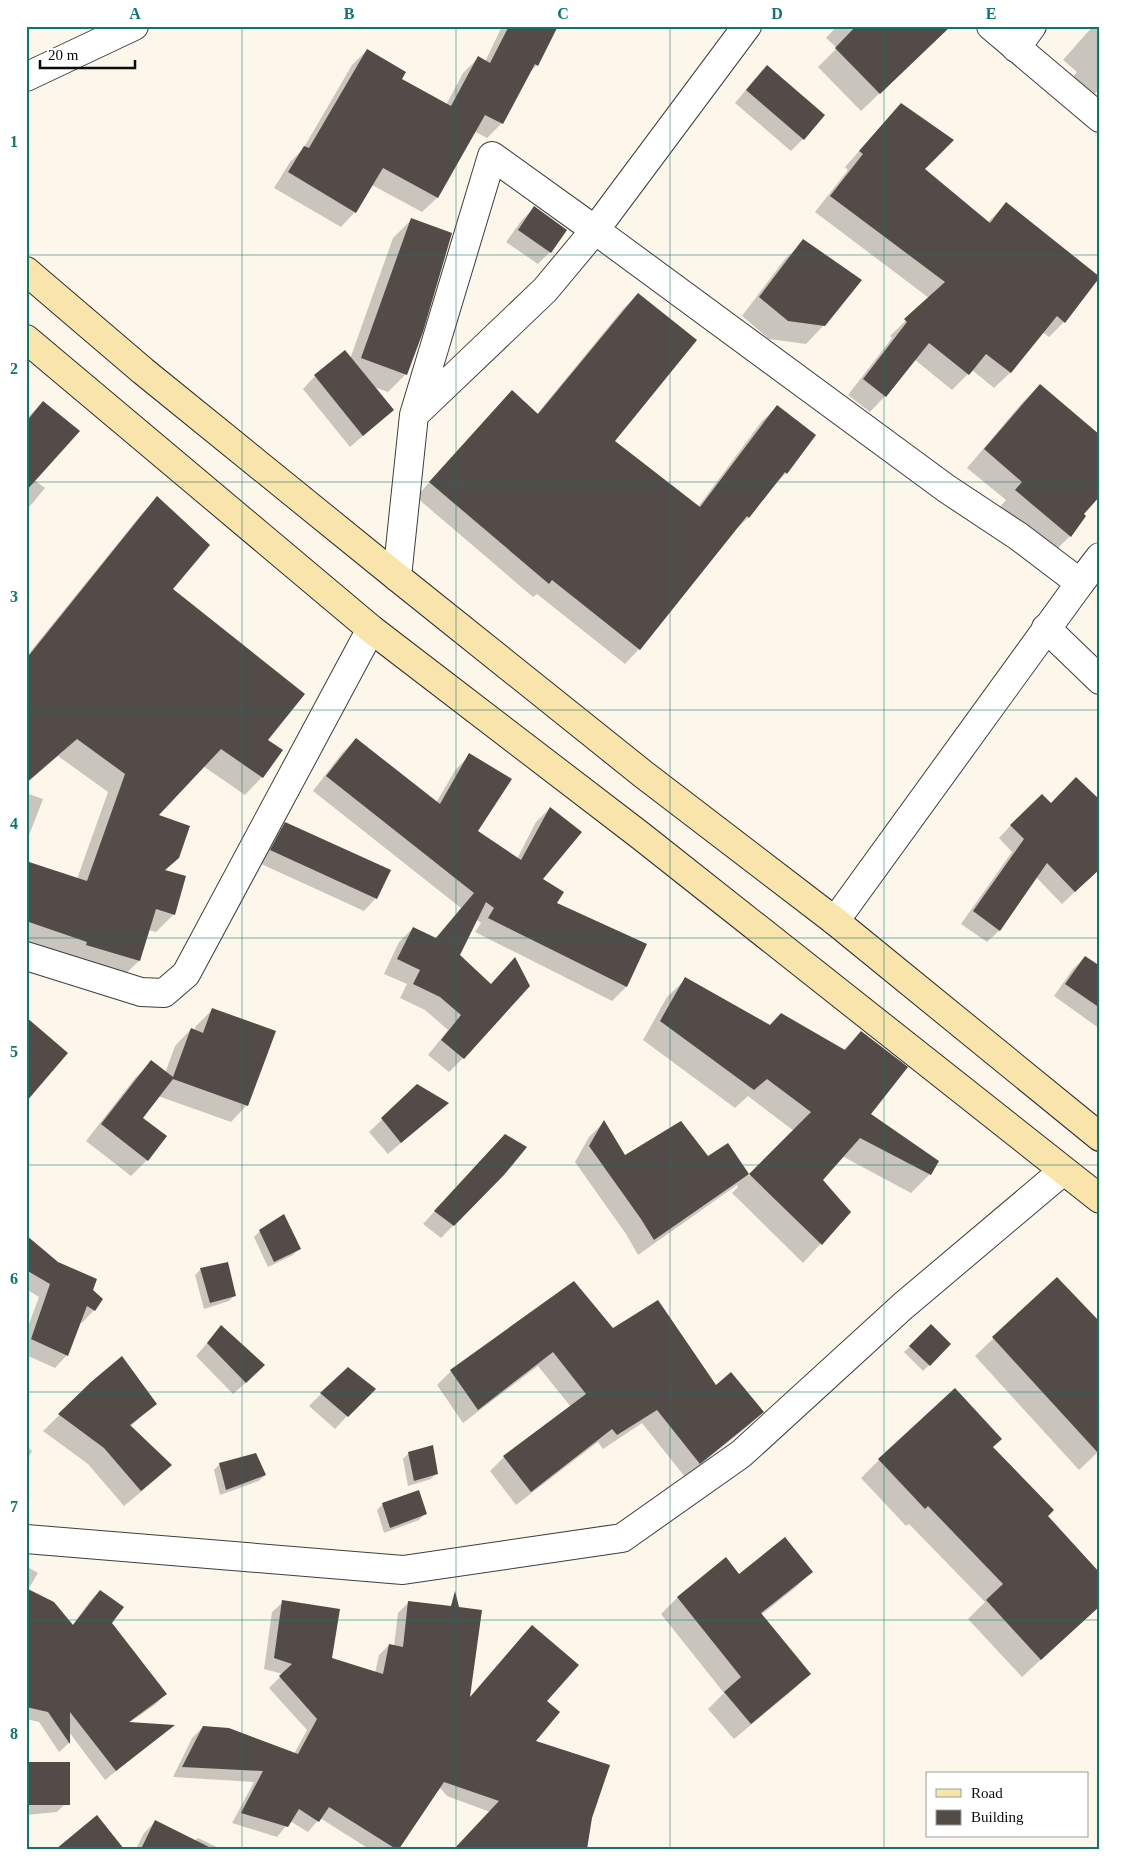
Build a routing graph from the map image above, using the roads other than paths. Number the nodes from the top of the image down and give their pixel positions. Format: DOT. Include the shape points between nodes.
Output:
graph roads {
  1 [pos="134,26"];
  2 [pos="747,26"];
  3 [pos="991,26"];
  4 [pos="1032,26"];
  5 [pos="1016,48"];
  6 [pos="26,76"];
  7 [pos="1100,118"];
  8 [pos="595,230"];
  9 [pos="26,272"];
  10 [pos="26,339"];
  11 [pos="414,415"];
  12 [pos="1100,557"];
  13 [pos="398,577"];
  14 [pos="1080,583"];
  15 [pos="1046,628"];
  16 [pos="371,629"];
  17 [pos="1100,680"];
  18 [pos="835,921"];
  19 [pos="26,956"];
  20 [pos="1100,1137"];
  21 [pos="1063,1171"];
  22 [pos="1100,1199"];
  23 [pos="26,1539"];
  1 -- 6 [label="street"];
  2 -- 8 [label="street"];
  3 -- 5 [label="street"];
  4 -- 5 [label="street"];
  5 -- 7 [label="street"];
  8 -- 11 [label="street" via="545,290"];
  8 -- 11 [label="street" via="492,156"];
  8 -- 14 [label="street"];
  9 -- 13 [label="street" via="142,371"];
  10 -- 16 [label="street"];
  11 -- 13 [label="street"];
  12 -- 14 [label="street"];
  13 -- 18 [label="street" via="643,774"];
  14 -- 15 [label="street"];
  15 -- 17 [label="street"];
  15 -- 18 [label="street"];
  16 -- 19 [label="street" via="186,974 164,993 141,992"];
  16 -- 21 [label="street" via="641,836"];
  18 -- 20 [label="street"];
  21 -- 22 [label="street"];
  21 -- 23 [label="street" via="903,1306 741,1454 622,1538 403,1570"];
}
